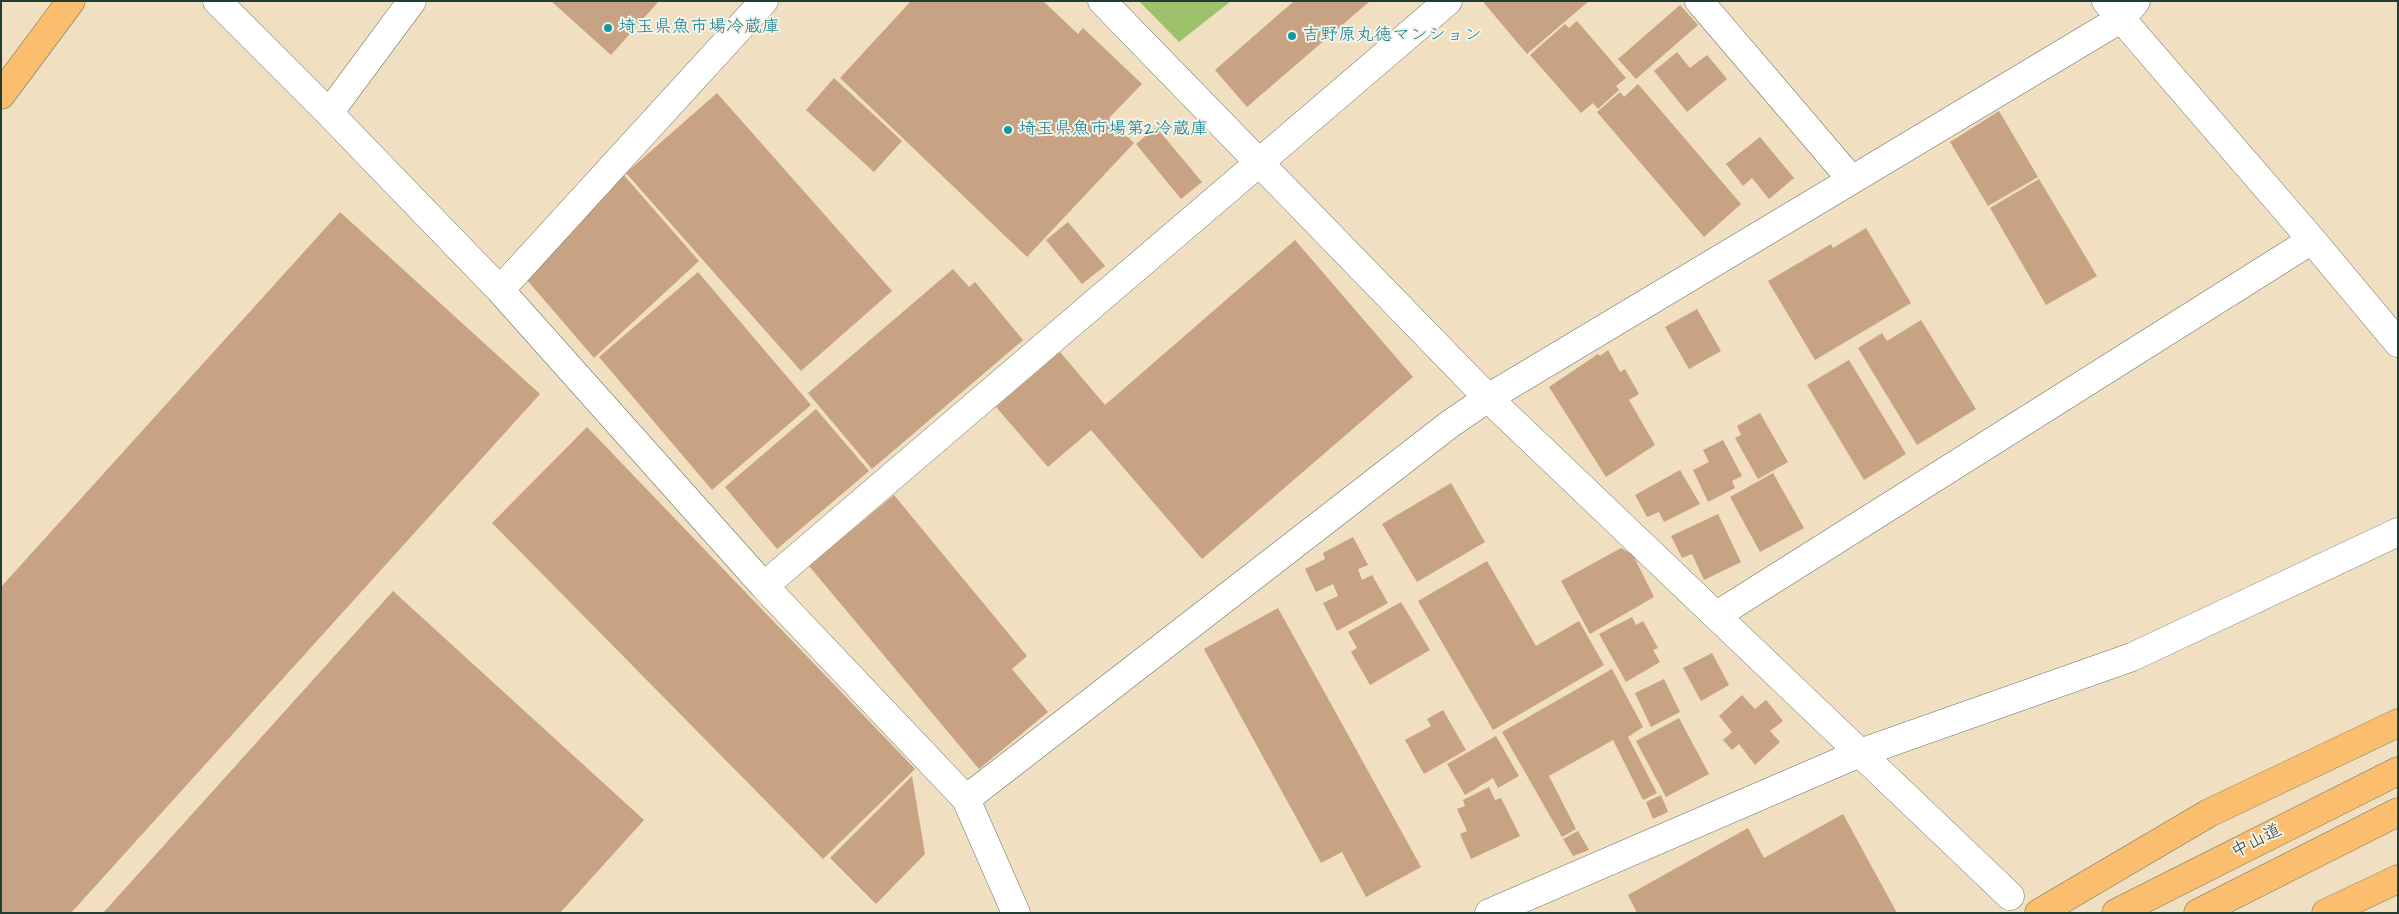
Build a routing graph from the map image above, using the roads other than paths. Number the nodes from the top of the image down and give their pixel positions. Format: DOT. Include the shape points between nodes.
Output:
graph roads {
  1 [pos="71,1"];
  2 [pos="216,1"];
  3 [pos="412,1"];
  4 [pos="764,1"];
  5 [pos="1102,1"];
  6 [pos="1448,1"];
  7 [pos="1698,1"];
  8 [pos="2121,7"];
  9 [pos="1,95"];
  10 [pos="329,113"];
  11 [pos="1261,162"];
  12 [pos="1851,179"];
  13 [pos="2312,240"];
  14 [pos="500,290"];
  15 [pos="2398,344"];
  16 [pos="1488,398"];
  17 [pos="2398,532"];
  18 [pos="764,586"];
  19 [pos="1717,615"];
  20 [pos="2398,723"];
  21 [pos="1860,752"];
  22 [pos="2398,771"];
  23 [pos="966,799"];
  24 [pos="2398,812"];
  25 [pos="2398,879"];
  26 [pos="2010,896"];
  27 [pos="1016,913"];
  28 [pos="1489,913"];
  29 [pos="2039,913"];
  30 [pos="2116,913"];
  31 [pos="2198,913"];
  32 [pos="2326,913"];
  1 -- 9 [label="main road"];
  2 -- 10 [label="street"];
  3 -- 10 [label="street"];
  4 -- 14 [label="street"];
  5 -- 11 [label="street"];
  6 -- 11 [label="street"];
  7 -- 12 [label="street"];
  8 -- 12 [label="street"];
  8 -- 13 [label="street"];
  10 -- 14 [label="street"];
  11 -- 16 [label="street"];
  11 -- 18 [label="street"];
  12 -- 16 [label="street"];
  13 -- 15 [label="street"];
  13 -- 19 [label="street"];
  14 -- 18 [label="street"];
  16 -- 19 [label="street"];
  16 -- 23 [label="street" via="1442,430"];
  17 -- 21 [label="street" via="2132,658"];
  18 -- 23 [label="street"];
  19 -- 21 [label="street"];
  20 -- 29 [label="main road" via="2210,813"];
  21 -- 26 [label="street"];
  21 -- 28 [label="street"];
  22 -- 30 [label="main road, 中山道"];
  23 -- 27 [label="street"];
  24 -- 31 [label="main road"];
  25 -- 32 [label="main road"];
}
